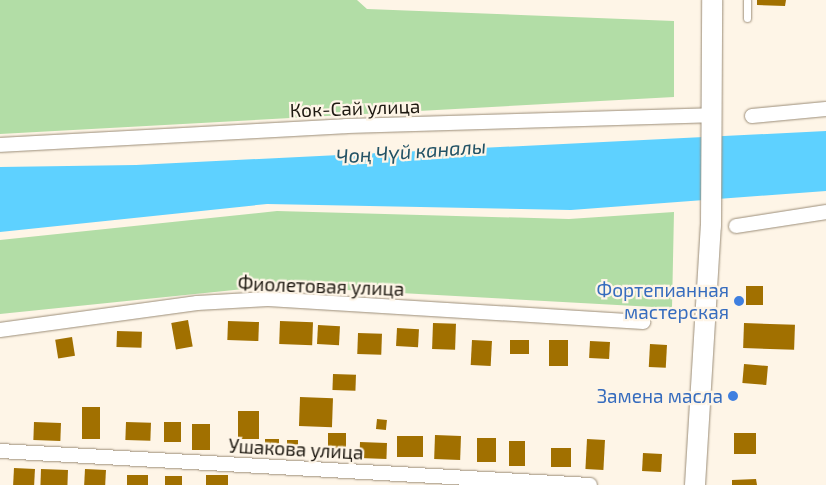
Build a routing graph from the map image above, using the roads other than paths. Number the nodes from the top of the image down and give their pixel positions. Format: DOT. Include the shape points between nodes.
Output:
graph roads {
  1 [pos="712,0"];
  2 [pos="747,0"];
  3 [pos="747,18"];
  4 [pos="826,109"];
  5 [pos="752,116"];
  6 [pos="712,119"];
  7 [pos="0,145"];
  8 [pos="826,212"];
  9 [pos="736,226"];
  10 [pos="642,322"];
  11 [pos="0,330"];
  12 [pos="0,451"];
  13 [pos="590,485"];
  14 [pos="695,485"];
  1 -- 6 [label="main road"];
  2 -- 3 [label="lane"];
  4 -- 5 [label="street"];
  6 -- 7 [label="street, Кок-Сай улица" via="346,126"];
  6 -- 14 [label="main road" via="711,218"];
  8 -- 9 [label="street"];
  10 -- 11 [label="street, Фиолетовая улица" via="268,299 196,303"];
  12 -- 13 [label="street, Ушакова улица"];
}
